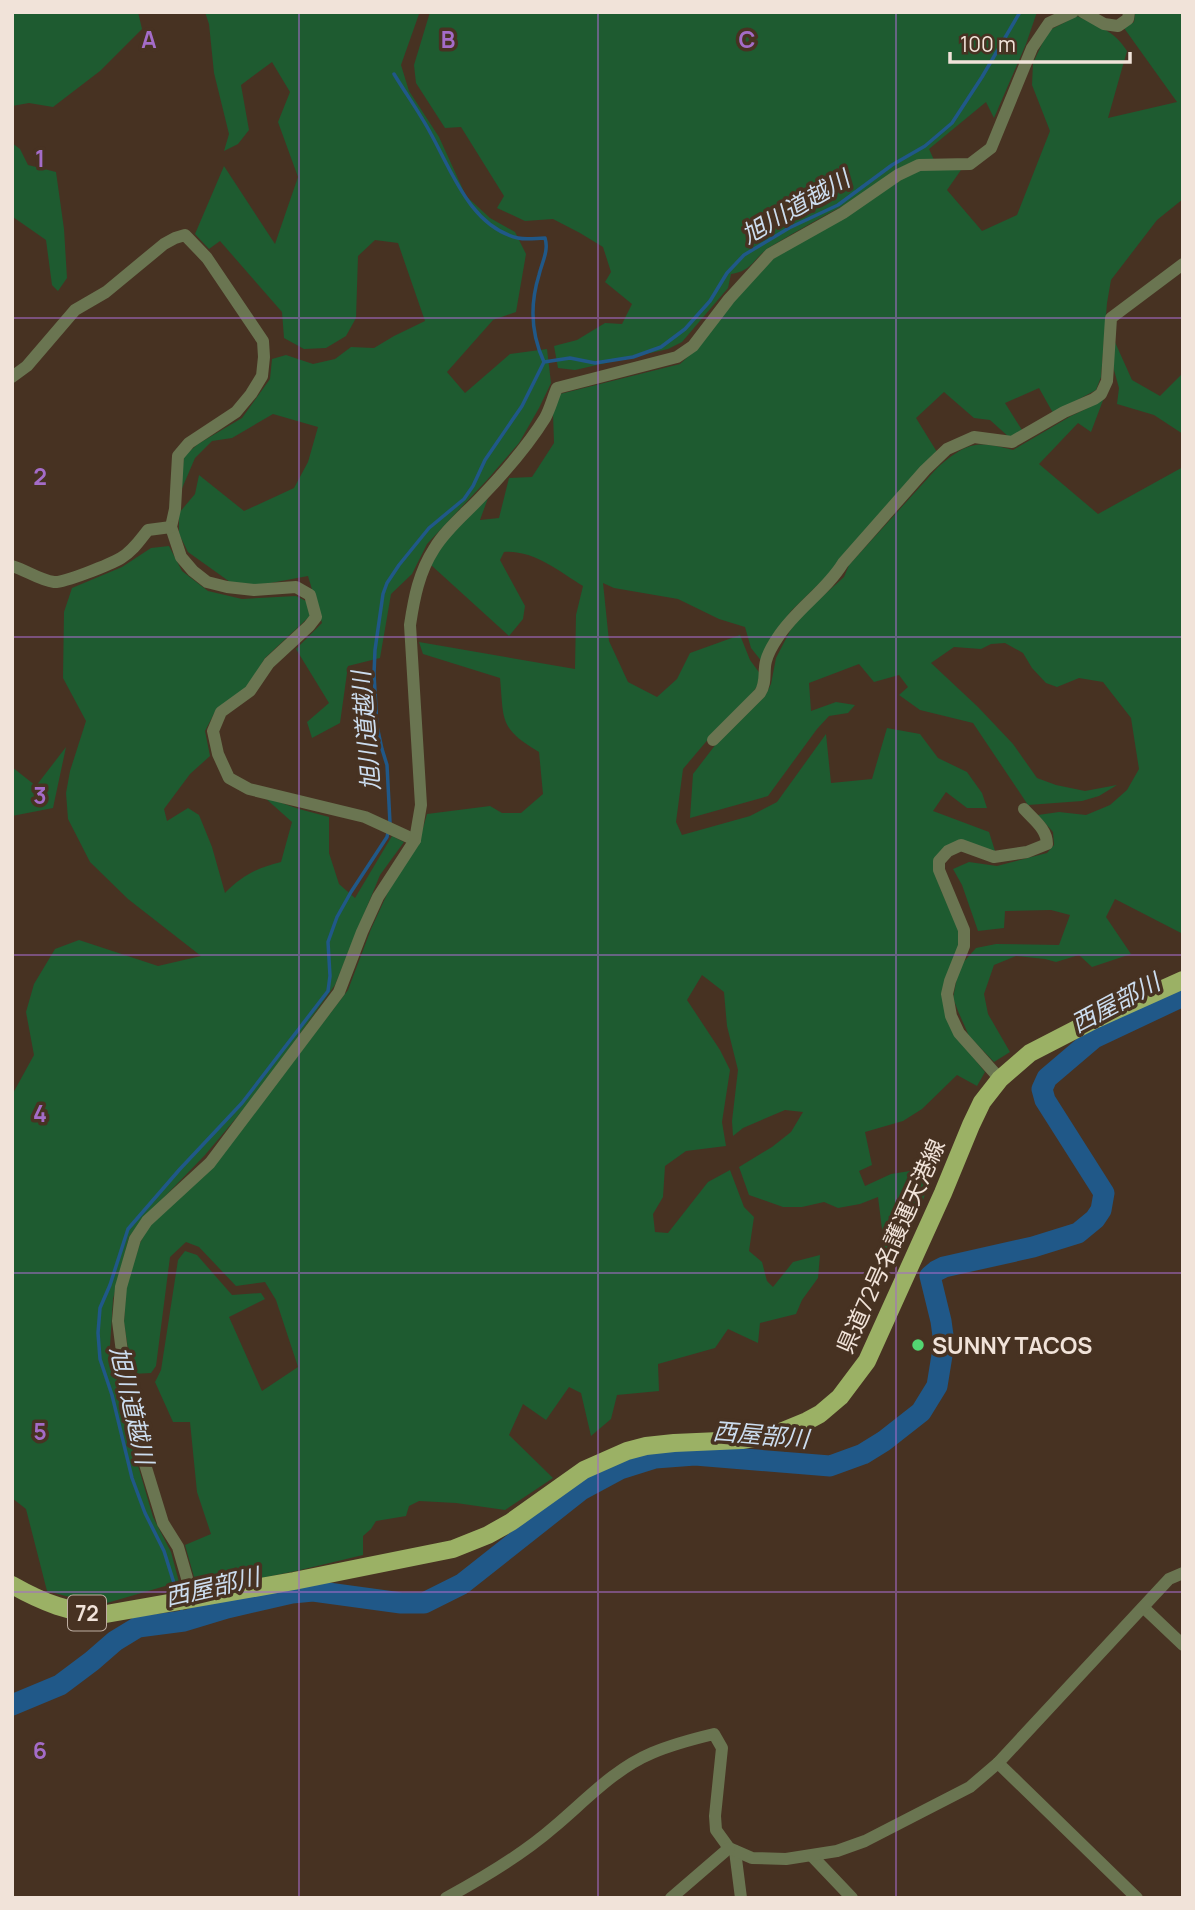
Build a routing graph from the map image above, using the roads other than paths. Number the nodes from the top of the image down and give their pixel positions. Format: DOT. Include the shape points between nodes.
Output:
graph roads {
  1 [pos="1073,12"];
  2 [pos="1083,12"];
  3 [pos="1129,12"];
  4 [pos="1183,264"];
  5 [pos="12,377"];
  6 [pos="171,527"];
  7 [pos="12,566"];
  8 [pos="713,740"];
  9 [pos="1024,809"];
  10 [pos="415,840"];
  11 [pos="1183,980"];
  12 [pos="1000,1079"];
  13 [pos="1183,1573"];
  14 [pos="12,1585"];
  15 [pos="181,1601"];
  16 [pos="1144,1608"];
  17 [pos="1183,1645"];
  18 [pos="998,1763"];
  19 [pos="732,1850"];
  20 [pos="812,1856"];
  21 [pos="446,1898"];
  22 [pos="671,1898"];
  23 [pos="741,1898"];
  24 [pos="852,1898"];
  25 [pos="1136,1898"];
  1 -- 10 [label="street" via="1049,23 1032,48 991,148 970,164 919,165 770,254 693,346 677,358 557,388 546,416 517,457 453,525 421,573 410,625 421,805"];
  2 -- 3 [label="street" via="1118,26 1128,19"];
  4 -- 8 [label="street" via="1111,318 1107,381 1101,394 1012,442 974,437 960,442 925,470 836,576 797,612 765,662 765,685 760,693"];
  5 -- 6 [label="street" via="75,310 106,292 164,244 186,236 207,258 263,341 264,357 262,376 236,412 189,443 178,456"];
  6 -- 7 [label="street" via="148,530 121,558 57,583"];
  6 -- 10 [label="street" via="181,557 206,582 254,590 296,587 310,595 316,617 269,663 250,691 221,712 213,731 229,779 249,789 365,817"];
  9 -- 12 [label="street" via="1047,835 1047,844 994,857 961,845 939,860 964,930 964,946 947,993 951,1016 959,1033"];
  10 -- 15 [label="street" via="378,897 339,992 210,1164 147,1221 135,1239 121,1287 118,1321 136,1435 163,1523 177,1547"];
  11 -- 12 [label="main road, 県道72号名護運天港線 / 72" via="1030,1053"];
  12 -- 15 [label="main road, 県道72号名護運天港線 / 72" via="971,1125 867,1361 840,1397 820,1414 773,1435 627,1451 584,1470 499,1529 453,1549"];
  13 -- 16 [label="street" via="1169,1579"];
  14 -- 15 [label="main road, 県道72号名護運天港線 / 72" via="50,1605 89,1614"];
  16 -- 17 [label="street"];
  16 -- 18 [label="street"];
  18 -- 20 [label="street" via="970,1787 865,1842"];
  18 -- 25 [label="street"];
  19 -- 20 [label="street" via="752,1858"];
  19 -- 21 [label="street" via="716,1830 722,1748 714,1734 652,1753 623,1769 541,1837"];
  19 -- 22 [label="street"];
  19 -- 23 [label="street"];
  20 -- 24 [label="street"];
}
